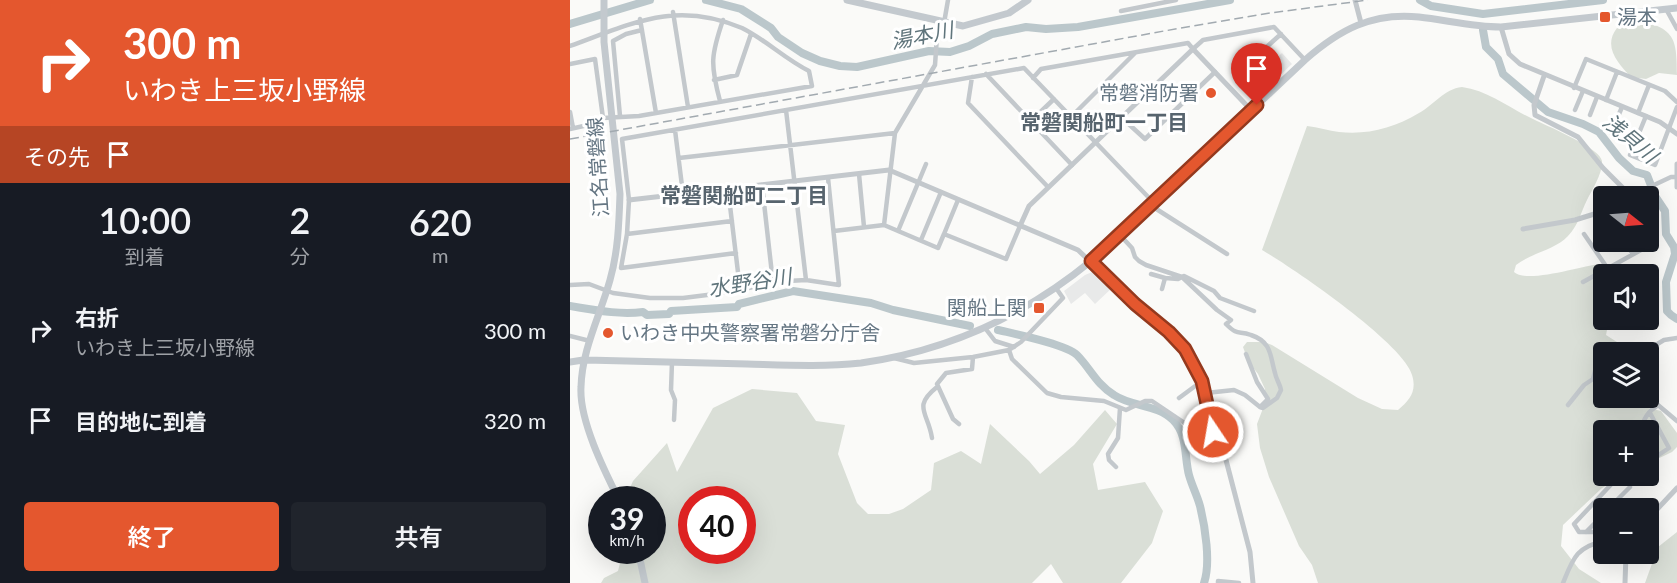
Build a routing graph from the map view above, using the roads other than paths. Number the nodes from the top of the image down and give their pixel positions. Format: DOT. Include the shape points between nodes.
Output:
graph roads {
  1 [pos="847,0"];
  2 [pos="948,0"];
  3 [pos="1028,0"];
  4 [pos="1176,0"];
  5 [pos="1355,0"];
  6 [pos="604,3"];
  7 [pos="1146,3"];
  8 [pos="1677,8"];
  9 [pos="1666,9"];
  10 [pos="1121,11"];
  11 [pos="673,12"];
  12 [pos="1670,18"];
  13 [pos="1677,18"];
  14 [pos="640,19"];
  15 [pos="723,20"];
  16 [pos="941,22"];
  17 [pos="1361,23"];
  18 [pos="1502,27"];
  19 [pos="1677,29"];
  20 [pos="642,30"];
  21 [pos="604,31"];
  22 [pos="751,34"];
  23 [pos="1281,34"];
  24 [pos="570,46"];
  25 [pos="1193,49"];
  26 [pos="1261,52"];
  27 [pos="1136,53"];
  28 [pos="1305,60"];
  29 [pos="570,64"];
  30 [pos="1215,72"];
  31 [pos="1617,72"];
  32 [pos="986,74"];
  33 [pos="1544,76"];
  34 [pos="972,77"];
  35 [pos="1033,78"];
  36 [pos="714,80"];
  37 [pos="1649,85"];
  38 [pos="923,86"];
  39 [pos="1574,88"];
  40 [pos="1583,91"];
  41 [pos="1597,97"];
  42 [pos="1054,99"];
  43 [pos="1606,100"];
  44 [pos="720,101"];
  45 [pos="1677,102"];
  46 [pos="1622,106"];
  47 [pos="688,107"];
  48 [pos="1677,107"];
  49 [pos="786,110"];
  50 [pos="1251,110"];
  51 [pos="1575,110"];
  52 [pos="570,112"];
  53 [pos="656,113"];
  54 [pos="1638,113"];
  55 [pos="1590,115"];
  56 [pos="620,116"];
  57 [pos="1646,116"];
  58 [pos="1071,117"];
  59 [pos="1121,117"];
  60 [pos="603,118"];
  61 [pos="1031,121"];
  62 [pos="1670,128"];
  63 [pos="571,129"];
  64 [pos="675,130"];
  65 [pos="895,133"];
  66 [pos="1611,133"];
  67 [pos="1677,134"];
  68 [pos="1095,142"];
  69 [pos="790,144"];
  70 [pos="679,158"];
  71 [pos="926,164"];
  72 [pos="1677,164"];
  73 [pos="1072,165"];
  74 [pos="889,170"];
  75 [pos="858,174"];
  76 [pos="1676,177"];
  77 [pos="828,178"];
  78 [pos="794,181"];
  79 [pos="918,183"];
  80 [pos="762,185"];
  81 [pos="1623,186"];
  82 [pos="1650,186"];
  83 [pos="1048,187"];
  84 [pos="1677,187"];
  85 [pos="728,189"];
  86 [pos="941,192"];
  87 [pos="683,194"];
  88 [pos="629,200"];
  89 [pos="958,200"];
  90 [pos="1152,204"];
  91 [pos="1593,214"];
  92 [pos="732,220"];
  93 [pos="884,225"];
  94 [pos="1020,226"];
  95 [pos="864,227"];
  96 [pos="1523,229"];
  97 [pos="834,231"];
  98 [pos="898,231"];
  99 [pos="627,234"];
  100 [pos="944,234"];
  101 [pos="1119,234"];
  102 [pos="1584,234"];
  103 [pos="921,240"];
  104 [pos="1636,252"];
  105 [pos="736,253"];
  106 [pos="1227,254"];
  107 [pos="1633,254"];
  108 [pos="1091,261"];
  109 [pos="1604,264"];
  110 [pos="1620,264"];
  111 [pos="1151,274"];
  112 [pos="1182,277"];
  113 [pos="1165,278"];
  114 [pos="1593,278"];
  115 [pos="806,280"];
  116 [pos="1583,282"];
  117 [pos="773,283"];
  118 [pos="570,285"];
  119 [pos="1056,288"];
  120 [pos="740,289"];
  121 [pos="1162,289"];
  122 [pos="606,290"];
  123 [pos="1254,311"];
  124 [pos="985,328"];
  125 [pos="570,336"];
  126 [pos="1677,338"];
  127 [pos="590,340"];
  128 [pos="1659,343"];
  129 [pos="1011,349"];
  130 [pos="1246,354"];
  131 [pos="891,357"];
  132 [pos="973,357"];
  133 [pos="583,360"];
  134 [pos="570,362"];
  135 [pos="672,362"];
  136 [pos="1593,379"];
  137 [pos="1202,381"];
  138 [pos="937,387"];
  139 [pos="1206,393"];
  140 [pos="1179,398"];
  141 [pos="1568,405"];
  142 [pos="1260,407"];
  143 [pos="1120,408"];
  144 [pos="1650,413"];
  145 [pos="674,420"];
  146 [pos="1645,420"];
  147 [pos="1654,420"];
  148 [pos="1677,421"];
  149 [pos="959,424"];
  150 [pos="1659,430"];
  151 [pos="932,438"];
  152 [pos="1216,438"];
  153 [pos="1659,455"];
  154 [pos="1116,467"];
  155 [pos="612,486"];
  156 [pos="1609,486"];
  157 [pos="1630,487"];
  158 [pos="1677,488"];
  159 [pos="1619,498"];
  160 [pos="1659,507"];
  161 [pos="1593,525"];
  162 [pos="1586,532"];
  163 [pos="1593,532"];
  164 [pos="1593,543"];
  165 [pos="641,564"];
  166 [pos="1626,564"];
  167 [pos="645,583"];
  168 [pos="1218,583"];
  169 [pos="1239,583"];
  170 [pos="1253,583"];
  171 [pos="1563,583"];
  172 [pos="1625,583"];
  1 -- 16 [label="main road"];
  2 -- 16 [label="street"];
  3 -- 16 [label="main road" via="1009,13 970,25"];
  4 -- 7 [label="street"];
  5 -- 17 [label="street"];
  6 -- 21 [label="main road, 江名常磐線"];
  7 -- 10 [label="street"];
  8 -- 9 [label="main road"];
  9 -- 12 [label="street"];
  9 -- 18 [label="main road"];
  11 -- 14 [label="street"];
  11 -- 15 [label="street" via="700,13"];
  11 -- 47 [label="street"];
  12 -- 13 [label="street"];
  12 -- 19 [label="street"];
  14 -- 20 [label="street"];
  14 -- 21 [label="street"];
  15 -- 22 [label="street"];
  15 -- 36 [label="street" via="712,50"];
  16 -- 38 [label="street" via="936,61"];
  17 -- 18 [label="main road" via="1407,16"];
  17 -- 28 [label="main road" via="1333,37"];
  18 -- 33 [label="street" via="1514,60"];
  20 -- 53 [label="street"];
  20 -- 56 [label="street" via="613,41"];
  21 -- 24 [label="street"];
  21 -- 122 [label="main road, 江名常磐線" via="620,194 617,248"];
  22 -- 36 [label="street" via="737,75"];
  22 -- 44 [label="street" via="808,71 812,86"];
  23 -- 25 [label="street" via="1274,27 1203,40"];
  23 -- 26 [label="street"];
  23 -- 28 [label="street"];
  25 -- 27 [label="street" via="1188,43"];
  25 -- 30 [label="street"];
  25 -- 59 [label="street"];
  27 -- 35 [label="street" via="1041,69"];
  27 -- 58 [label="street"];
  28 -- 50 [label="main road"];
  29 -- 60 [label="street" via="595,59"];
  30 -- 50 [label="street"];
  30 -- 59 [label="street" via="1145,139"];
  31 -- 37 [label="street"];
  31 -- 39 [label="street" via="1586,59"];
  31 -- 43 [label="street"];
  32 -- 34 [label="street"];
  32 -- 35 [label="street" via="1024,68"];
  32 -- 61 [label="street"];
  33 -- 39 [label="street"];
  33 -- 81 [label="street" via="1534,112 1578,137"];
  34 -- 38 [label="street"];
  34 -- 83 [label="street" via="968,103"];
  35 -- 42 [label="street"];
  36 -- 44 [label="street"];
  37 -- 45 [label="street" via="1665,91"];
  37 -- 54 [label="street"];
  38 -- 49 [label="street"];
  38 -- 65 [label="street"];
  39 -- 40 [label="street"];
  40 -- 41 [label="street"];
  40 -- 51 [label="street"];
  41 -- 43 [label="street"];
  41 -- 55 [label="street"];
  42 -- 58 [label="street"];
  42 -- 61 [label="street"];
  43 -- 46 [label="street"];
  44 -- 47 [label="street"];
  46 -- 54 [label="street"];
  46 -- 66 [label="street"];
  47 -- 53 [label="street"];
  48 -- 62 [label="street"];
  49 -- 64 [label="street"];
  49 -- 69 [label="street"];
  50 -- 90 [label="main road"];
  52 -- 63 [label="street"];
  53 -- 56 [label="street"];
  54 -- 57 [label="street"];
  56 -- 60 [label="street"];
  57 -- 62 [label="street"];
  57 -- 62 [label="street" via="1630,155 1655,165"];
  58 -- 68 [label="street"];
  59 -- 68 [label="street"];
  60 -- 63 [label="street"];
  61 -- 73 [label="street"];
  62 -- 67 [label="street"];
  64 -- 70 [label="street"];
  64 -- 88 [label="street" via="622,139"];
  65 -- 69 [label="street"];
  65 -- 74 [label="street"];
  68 -- 73 [label="street"];
  68 -- 90 [label="street"];
  69 -- 70 [label="street"];
  69 -- 78 [label="street"];
  70 -- 87 [label="street"];
  71 -- 79 [label="street"];
  72 -- 76 [label="street"];
  73 -- 83 [label="street"];
  74 -- 75 [label="street"];
  74 -- 79 [label="street"];
  74 -- 93 [label="street"];
  75 -- 77 [label="street"];
  75 -- 95 [label="street"];
  76 -- 82 [label="street"];
  76 -- 84 [label="street"];
  77 -- 78 [label="street"];
  77 -- 97 [label="street"];
  78 -- 80 [label="street"];
  78 -- 115 [label="street"];
  79 -- 86 [label="street"];
  79 -- 98 [label="street"];
  80 -- 85 [label="street"];
  80 -- 117 [label="street"];
  83 -- 94 [label="street" via="1029,206"];
  85 -- 87 [label="street"];
  85 -- 92 [label="street"];
  86 -- 89 [label="street"];
  86 -- 103 [label="street"];
  87 -- 88 [label="street"];
  88 -- 99 [label="street"];
  89 -- 94 [label="street"];
  89 -- 100 [label="street"];
  90 -- 101 [label="main road"];
  90 -- 106 [label="street"];
  91 -- 96 [label="street"];
  92 -- 99 [label="street"];
  92 -- 105 [label="street"];
  93 -- 95 [label="street"];
  93 -- 98 [label="street"];
  94 -- 100 [label="street" via="1006,259"];
  94 -- 108 [label="street" via="1078,250"];
  95 -- 97 [label="street"];
  97 -- 115 [label="street" via="839,285"];
  98 -- 103 [label="street"];
  99 -- 105 [label="street" via="621,268"];
  100 -- 103 [label="street" via="938,248"];
  101 -- 108 [label="main road"];
  101 -- 112 [label="street" via="1139,261"];
  102 -- 109 [label="street"];
  104 -- 107 [label="street"];
  105 -- 120 [label="street"];
  107 -- 110 [label="street"];
  108 -- 119 [label="main road"];
  108 -- 137 [label="street" via="1178,340"];
  111 -- 113 [label="street"];
  112 -- 113 [label="street"];
  112 -- 123 [label="street"];
  112 -- 142 [label="street" via="1231,320 1226,324 1234,333 1254,336 1270,350 1281,390 1269,406"];
  113 -- 121 [label="street"];
  114 -- 116 [label="street"];
  115 -- 117 [label="street"];
  117 -- 120 [label="street"];
  118 -- 122 [label="street" via="589,284"];
  119 -- 124 [label="main road"];
  119 -- 129 [label="street" via="1063,298"];
  120 -- 122 [label="street" via="672,298 636,297"];
  122 -- 127 [label="main road, 江名常磐線"];
  124 -- 129 [label="street" via="995,341"];
  124 -- 131 [label="main road"];
  125 -- 127 [label="street"];
  126 -- 128 [label="street"];
  127 -- 133 [label="main road, 江名常磐線"];
  129 -- 132 [label="street"];
  129 -- 143 [label="street" via="1012,359 1047,393 1104,401"];
  130 -- 142 [label="street" via="1268,399"];
  131 -- 132 [label="street" via="914,363"];
  131 -- 135 [label="main road" via="814,366"];
  132 -- 138 [label="street" via="972,369 946,373"];
  133 -- 134 [label="main road"];
  133 -- 135 [label="main road"];
  133 -- 155 [label="main road, 江名常磐線" via="580,389 587,421"];
  135 -- 145 [label="street"];
  136 -- 141 [label="street"];
  137 -- 139 [label="street"];
  137 -- 140 [label="street"];
  138 -- 149 [label="street"];
  138 -- 151 [label="street" via="923,406"];
  139 -- 142 [label="street" via="1234,390"];
  139 -- 152 [label="street"];
  143 -- 152 [label="street" via="1156,403 1195,430"];
  143 -- 154 [label="street" via="1118,438 1108,454"];
  144 -- 146 [label="street"];
  144 -- 147 [label="street"];
  144 -- 148 [label="street" via="1661,405"];
  150 -- 153 [label="street" via="1669,448"];
  152 -- 170 [label="street" via="1226,460 1250,552"];
  156 -- 162 [label="street" via="1575,522 1577,530"];
  157 -- 159 [label="street"];
  158 -- 160 [label="street"];
  161 -- 162 [label="street"];
  162 -- 163 [label="street"];
  164 -- 171 [label="street" via="1572,561"];
  165 -- 167 [label="main road"];
  166 -- 172 [label="street"];
  168 -- 169 [label="street"];
}
